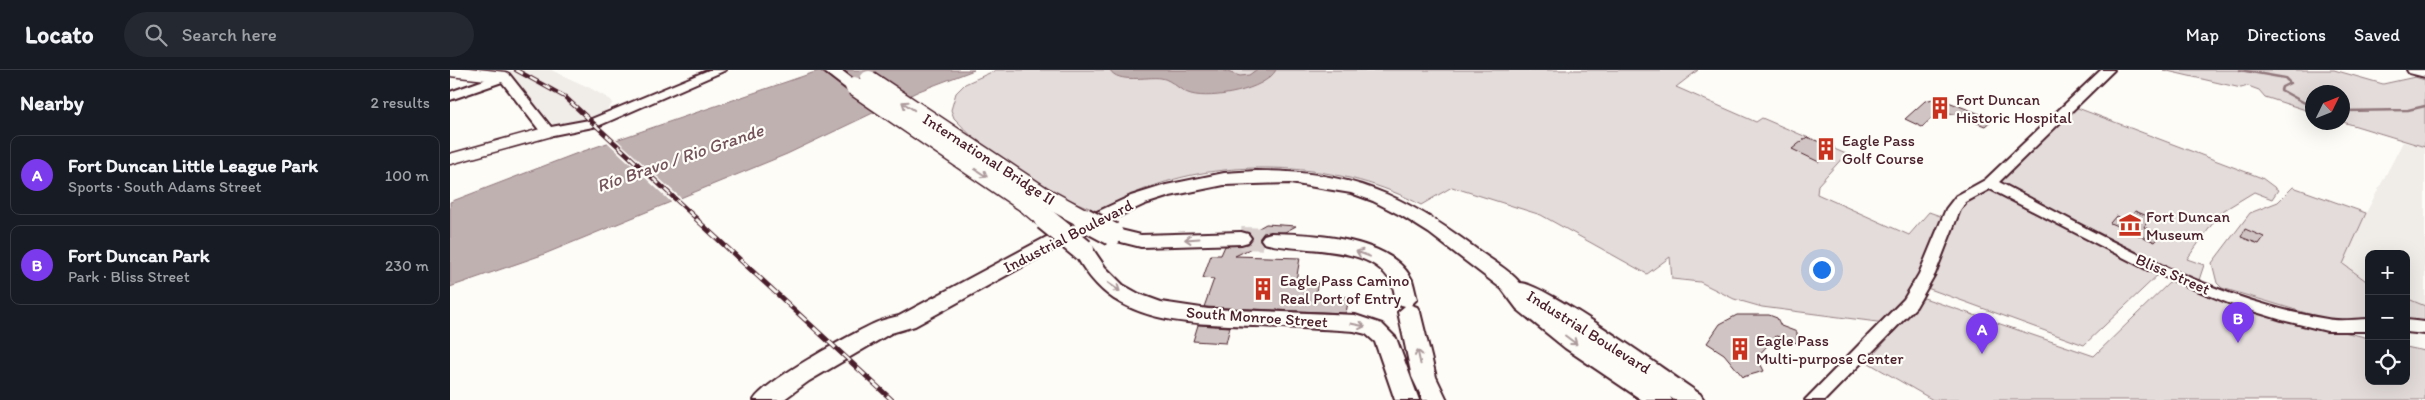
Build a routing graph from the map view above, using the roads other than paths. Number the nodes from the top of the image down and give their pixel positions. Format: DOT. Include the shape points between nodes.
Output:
graph roads {
  1 [pos="720,70"];
  2 [pos="830,70"];
  3 [pos="2108,70"];
  4 [pos="2414,70"];
  5 [pos="450,71"];
  6 [pos="2425,73"];
  7 [pos="505,78"];
  8 [pos="859,79"];
  9 [pos="450,96"];
  10 [pos="548,132"];
  11 [pos="450,158"];
  12 [pos="1990,183"];
  13 [pos="1241,238"];
  14 [pos="1271,239"];
  15 [pos="1084,250"];
  16 [pos="1509,284"];
  17 [pos="2365,325"];
  18 [pos="2410,326"];
  19 [pos="2425,328"];
  20 [pos="774,395"];
  21 [pos="1407,400"];
  22 [pos="1435,400"];
  23 [pos="1660,400"];
  24 [pos="1692,400"];
  25 [pos="1814,400"];
  1 -- 10 [label="street" via="593,123"];
  2 -- 8 [label="highway"];
  3 -- 12 [label="street"];
  4 -- 6 [label="main road"];
  5 -- 7 [label="street" via="496,74"];
  7 -- 9 [label="street"];
  7 -- 10 [label="street"];
  13 -- 8 [label="highway, International Bridge II, one-way, bridge" via="1141,241 1112,234 1043,196"];
  8 -- 15 [label="highway, International Bridge II, one-way, bridge" via="1028,204"];
  10 -- 11 [label="street"];
  12 -- 17 [label="street, Bliss Street" via="2167,274 2207,290 2249,305 2329,325"];
  12 -- 25 [label="street" via="1961,199 1952,209 1927,274 1910,303"];
  22 -- 14 [label="highway, one-way" via="1424,377 1401,281 1390,268 1351,249 1324,243"];
  15 -- 21 [label="highway, South Monroe Street, one-way" via="1093,268 1110,285 1130,298 1154,307 1220,317 1355,323 1374,329 1385,338"];
  16 -- 20 [label="highway, Industrial Boulevard" via="1436,229 1380,197 1325,182 1290,177 1256,177 1196,184 1138,200 1076,229 907,321 888,337 817,377"];
  16 -- 23 [label="highway, Industrial Boulevard, one-way" via="1525,304 1573,342"];
  16 -- 24 [label="highway, Industrial Boulevard" via="1562,312"];
  18 -- 19 [label="street"];
}
